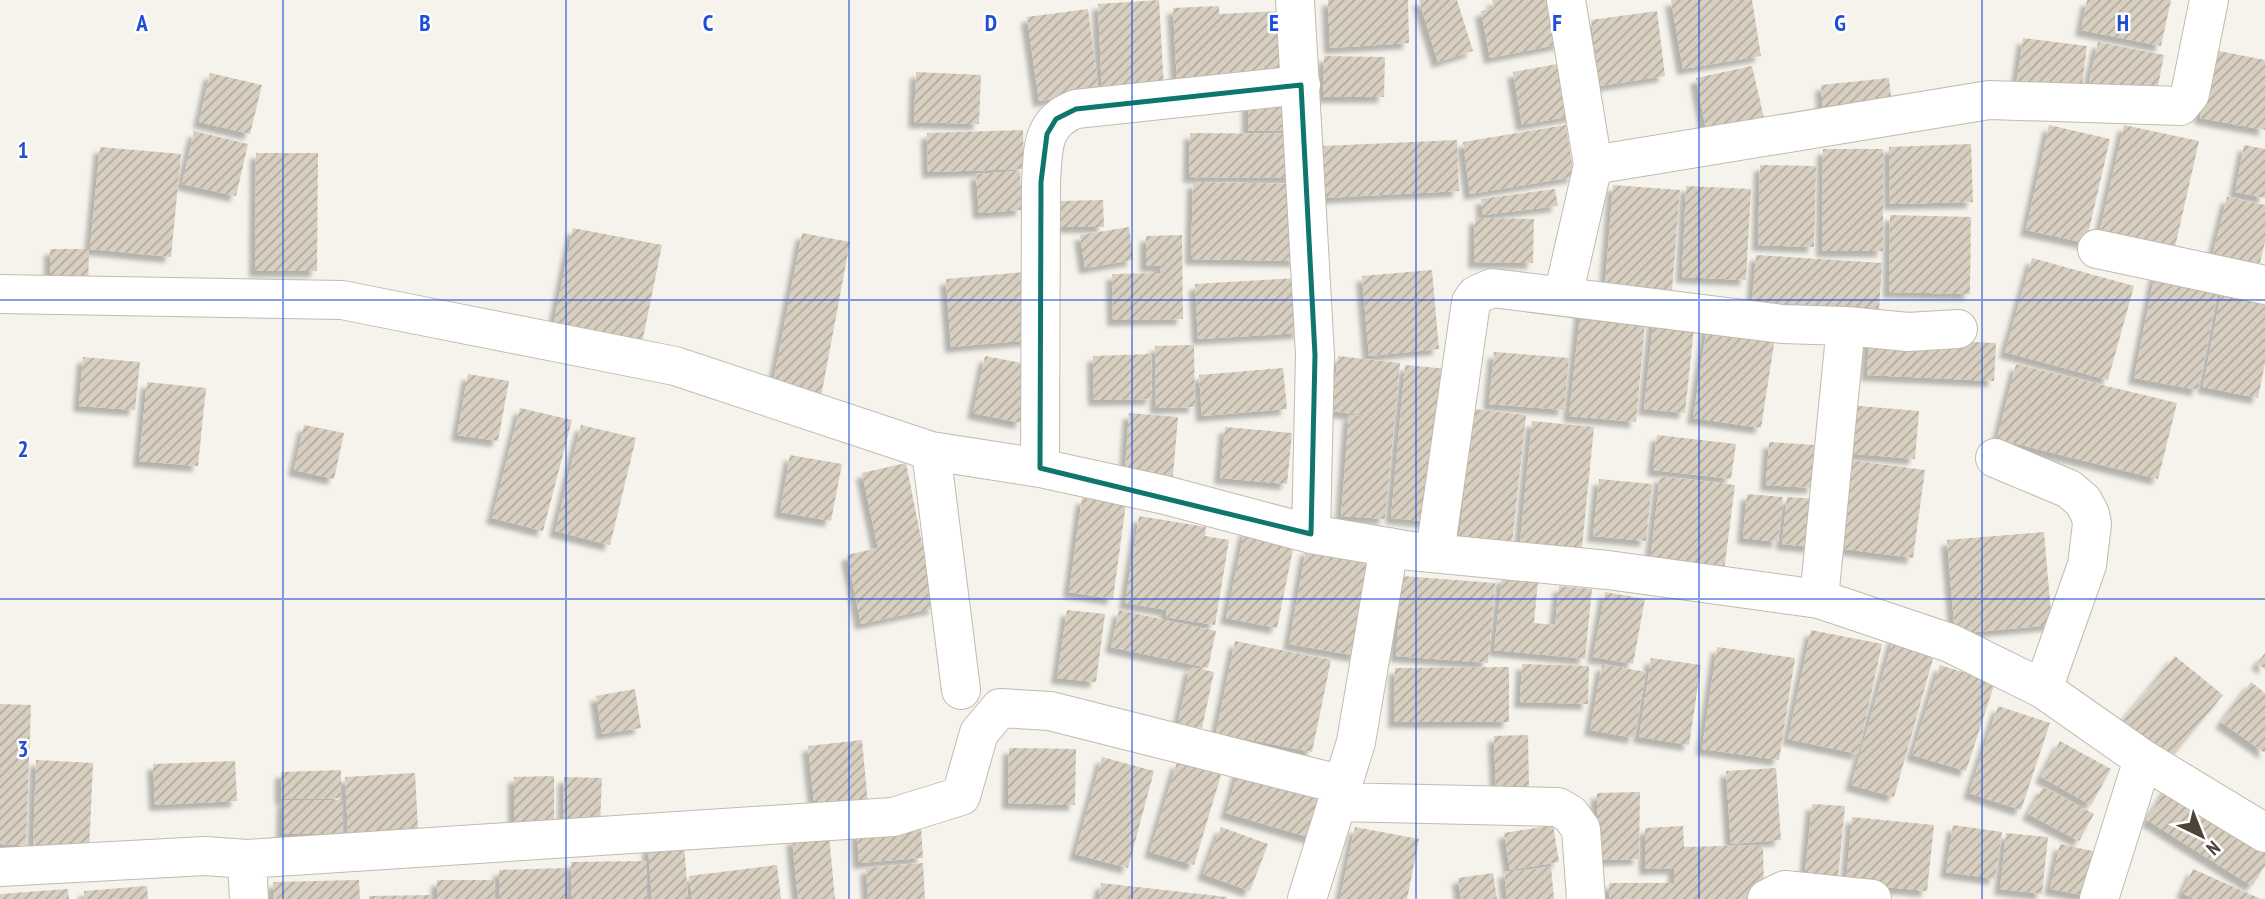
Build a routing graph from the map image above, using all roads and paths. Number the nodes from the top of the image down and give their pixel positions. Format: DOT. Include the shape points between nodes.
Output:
graph roads {
  1 [pos="1295,0"];
  2 [pos="1566,0"];
  3 [pos="2208,0"];
  4 [pos="1301,85"];
  5 [pos="1593,165"];
  6 [pos="2097,249"];
  7 [pos="2265,285"];
  8 [pos="0,294"];
  9 [pos="1563,296"];
  10 [pos="1846,327"];
  11 [pos="1958,329"];
  12 [pos="931,451"];
  13 [pos="1994,458"];
  14 [pos="1040,468"];
  15 [pos="1311,534"];
  16 [pos="1390,547"];
  17 [pos="1435,553"];
  18 [pos="1819,599"];
  19 [pos="2043,689"];
  20 [pos="961,690"];
  21 [pos="2143,759"];
  22 [pos="1340,794"];
  23 [pos="2265,834"];
  24 [pos="247,859"];
  25 [pos="0,867"];
  26 [pos="249,899"];
  27 [pos="1307,899"];
  28 [pos="1586,899"];
  29 [pos="1767,899"];
  30 [pos="1872,899"];
  31 [pos="2099,899"];
  1 -- 4 [label="street"];
  2 -- 5 [label="street"];
  3 -- 5 [label="street" via="2190,94 2180,106 1989,100"];
  4 -- 14 [label="street" via="1076,109 1056,119 1043,150 1041,182"];
  4 -- 15 [label="street" via="1315,355"];
  5 -- 9 [label="street"];
  6 -- 7 [label="street"];
  8 -- 12 [label="street" via="342,300 675,366"];
  9 -- 10 [label="street" via="1782,324"];
  9 -- 17 [label="street" via="1492,288 1471,302"];
  10 -- 11 [label="street" via="1908,332"];
  10 -- 18 [label="street"];
  12 -- 14 [label="street"];
  12 -- 20 [label="street"];
  13 -- 19 [label="street" via="2069,489 2083,500 2090,514 2087,565"];
  14 -- 15 [label="street"];
  15 -- 16 [label="street"];
  16 -- 17 [label="street"];
  16 -- 22 [label="street" via="1356,742"];
  17 -- 18 [label="street" via="1608,570"];
  18 -- 19 [label="street" via="1950,643"];
  19 -- 21 [label="street"];
  21 -- 23 [label="street"];
  21 -- 31 [label="street"];
  22 -- 24 [label="street" via="1050,711 1000,708 979,733 961,796 893,817"];
  22 -- 27 [label="street"];
  22 -- 28 [label="street" via="1558,807 1581,829"];
  24 -- 25 [label="street" via="205,856"];
  24 -- 26 [label="street"];
  29 -- 30 [label="street" via="1785,890"];
}
